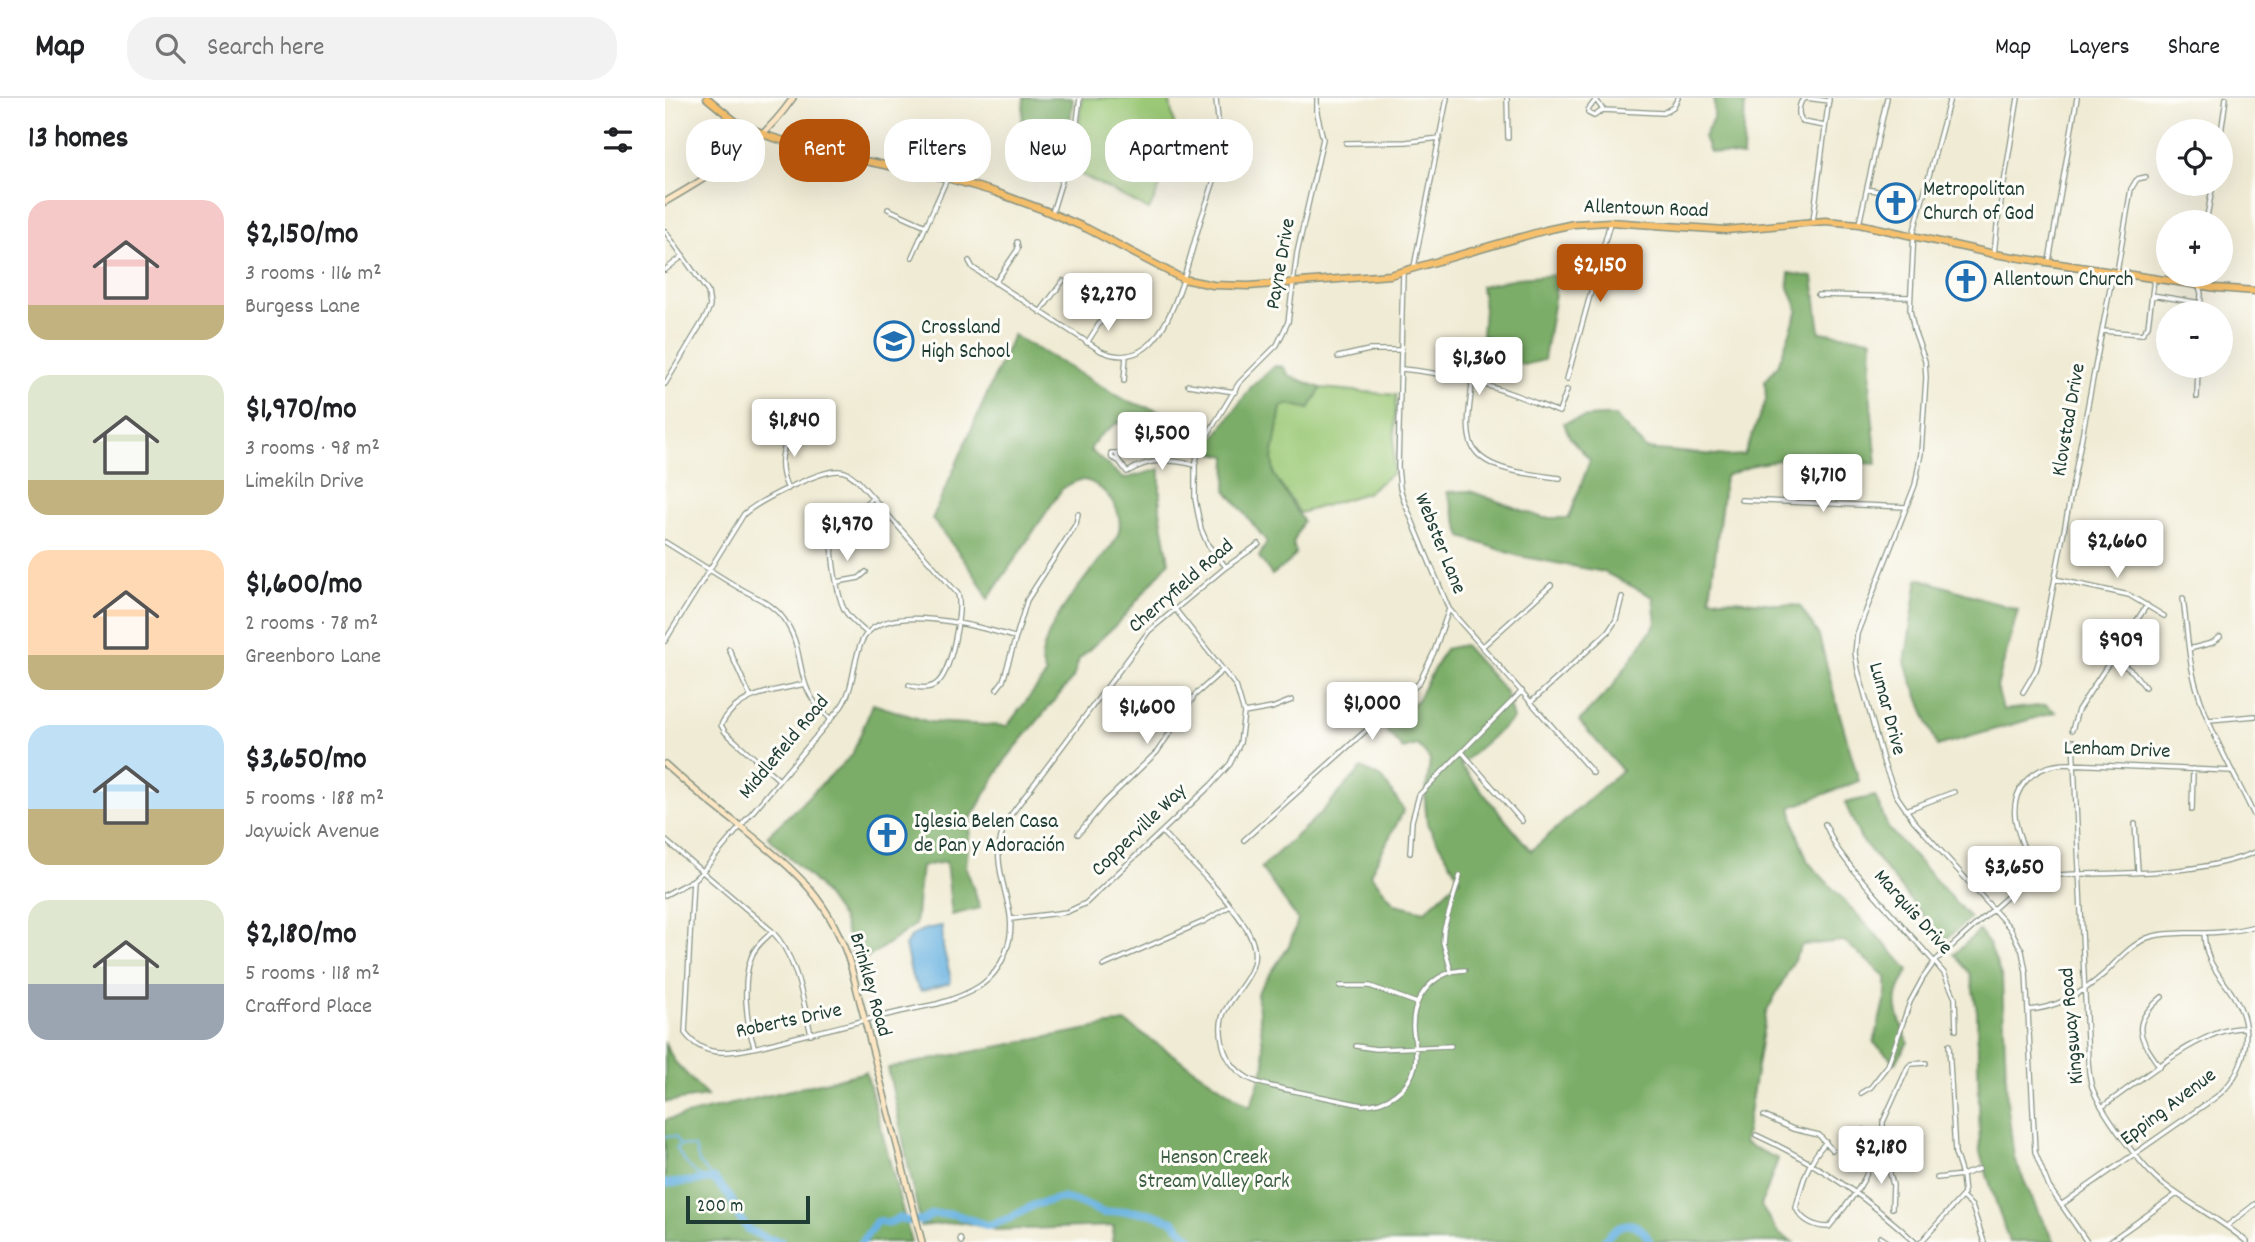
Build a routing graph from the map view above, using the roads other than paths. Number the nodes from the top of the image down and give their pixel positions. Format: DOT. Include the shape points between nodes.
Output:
graph roads {
  1 [pos="707,98"];
  2 [pos="793,98"];
  3 [pos="1080,98"];
  4 [pos="1216,98"];
  5 [pos="1317,98"];
  6 [pos="1447,98"];
  7 [pos="1507,98"];
  8 [pos="1678,98"];
  9 [pos="1887,98"];
  10 [pos="1950,98"];
  11 [pos="2018,98"];
  12 [pos="2077,98"];
  13 [pos="2227,98"];
  14 [pos="1597,100"];
  15 [pos="1829,100"];
  16 [pos="1603,110"];
  17 [pos="732,119"];
  18 [pos="2223,119"];
  19 [pos="1825,127"];
  20 [pos="765,131"];
  21 [pos="765,135"];
  22 [pos="1440,138"];
  23 [pos="1508,138"];
  24 [pos="1346,143"];
  25 [pos="884,164"];
  26 [pos="2146,177"];
  27 [pos="699,182"];
  28 [pos="945,182"];
  29 [pos="961,182"];
  30 [pos="1867,189"];
  31 [pos="1922,200"];
  32 [pos="665,202"];
  33 [pos="888,209"];
  34 [pos="1052,213"];
  35 [pos="1813,221"];
  36 [pos="1610,222"];
  37 [pos="1859,224"];
  38 [pos="926,226"];
  39 [pos="665,231"];
  40 [pos="1913,237"];
  41 [pos="1017,242"];
  42 [pos="1994,254"];
  43 [pos="683,256"];
  44 [pos="912,257"];
  45 [pos="969,261"];
  46 [pos="2049,263"];
  47 [pos="665,270"];
  48 [pos="1414,270"];
  49 [pos="1403,272"];
  50 [pos="2115,273"];
  51 [pos="1183,279"];
  52 [pos="2154,279"];
  53 [pos="1063,281"];
  54 [pos="995,283"];
  55 [pos="1292,284"];
  56 [pos="2210,287"];
  57 [pos="2255,291"];
  58 [pos="1818,295"];
  59 [pos="2152,295"];
  60 [pos="1910,297"];
  61 [pos="2189,301"];
  62 [pos="1113,307"];
  63 [pos="1039,312"];
  64 [pos="2102,331"];
  65 [pos="1087,343"];
  66 [pos="1402,350"];
  67 [pos="1126,356"];
  68 [pos="1338,357"];
  69 [pos="1402,369"];
  70 [pos="2198,378"];
  71 [pos="1567,379"];
  72 [pos="1124,380"];
  73 [pos="1472,382"];
  74 [pos="665,384"];
  75 [pos="1188,385"];
  76 [pos="1567,390"];
  77 [pos="1235,393"];
  78 [pos="2197,397"];
  79 [pos="799,428"];
  80 [pos="1113,446"];
  81 [pos="1195,465"];
  82 [pos="1560,478"];
  83 [pos="788,489"];
  84 [pos="872,498"];
  85 [pos="1741,499"];
  86 [pos="1906,506"];
  87 [pos="1078,514"];
  88 [pos="665,542"];
  89 [pos="1259,544"];
  90 [pos="1226,567"];
  91 [pos="710,570"];
  92 [pos="866,572"];
  93 [pos="2056,579"];
  94 [pos="837,582"];
  95 [pos="1551,585"];
  96 [pos="1622,597"];
  97 [pos="2183,598"];
  98 [pos="2147,605"];
  99 [pos="1175,609"];
  100 [pos="1449,609"];
  101 [pos="2164,616"];
  102 [pos="958,623"];
  103 [pos="867,633"];
  104 [pos="1014,637"];
  105 [pos="2220,637"];
  106 [pos="665,641"];
  107 [pos="1482,647"];
  108 [pos="729,649"];
  109 [pos="2189,649"];
  110 [pos="2112,658"];
  111 [pos="1223,670"];
  112 [pos="805,684"];
  113 [pos="909,685"];
  114 [pos="2145,687"];
  115 [pos="997,689"];
  116 [pos="1522,691"];
  117 [pos="2023,692"];
  118 [pos="750,696"];
  119 [pos="1292,700"];
  120 [pos="1531,702"];
  121 [pos="1244,713"];
  122 [pos="2255,716"];
  123 [pos="831,719"];
  124 [pos="2209,720"];
  125 [pos="2072,730"];
  126 [pos="2073,741"];
  127 [pos="1462,752"];
  128 [pos="665,764"];
  129 [pos="2074,765"];
  130 [pos="2193,769"];
  131 [pos="2232,771"];
  132 [pos="1593,772"];
  133 [pos="778,779"];
  134 [pos="1954,792"];
  135 [pos="1906,810"];
  136 [pos="2192,810"];
  137 [pos="2255,817"];
  138 [pos="1522,821"];
  139 [pos="1825,824"];
  140 [pos="2135,824"];
  141 [pos="740,827"];
  142 [pos="1162,832"];
  143 [pos="1078,834"];
  144 [pos="665,840"];
  145 [pos="1244,840"];
  146 [pos="2255,852"];
  147 [pos="1410,853"];
  148 [pos="2138,871"];
  149 [pos="702,872"];
  150 [pos="2079,874"];
  151 [pos="1460,876"];
  152 [pos="2035,879"];
  153 [pos="693,880"];
  154 [pos="665,895"];
  155 [pos="1230,906"];
  156 [pos="1993,908"];
  157 [pos="1011,919"];
  158 [pos="2255,926"];
  159 [pos="772,931"];
  160 [pos="2204,933"];
  161 [pos="1935,961"];
  162 [pos="1103,966"];
  163 [pos="1465,970"];
  164 [pos="1451,971"];
  165 [pos="1340,986"];
  166 [pos="2085,989"];
  167 [pos="2162,997"];
  168 [pos="1417,1003"];
  169 [pos="2028,1010"];
  170 [pos="865,1022"];
  171 [pos="2245,1028"];
  172 [pos="1957,1030"];
  173 [pos="811,1034"];
  174 [pos="1949,1045"];
  175 [pos="754,1046"];
  176 [pos="1356,1046"];
  177 [pos="1451,1046"];
  178 [pos="1416,1047"];
  179 [pos="1926,1063"];
  180 [pos="2160,1067"];
  181 [pos="1861,1093"];
  182 [pos="2102,1107"];
  183 [pos="1765,1116"];
  184 [pos="1864,1130"];
  185 [pos="1756,1135"];
  186 [pos="1826,1142"];
  187 [pos="1832,1150"];
  188 [pos="2134,1154"];
  189 [pos="1871,1160"];
  190 [pos="1886,1161"];
  191 [pos="1811,1163"];
  192 [pos="1979,1169"];
  193 [pos="1962,1175"];
  194 [pos="1937,1178"];
  195 [pos="1855,1192"];
  196 [pos="2177,1194"];
  197 [pos="1962,1198"];
  198 [pos="2255,1204"];
  199 [pos="2061,1205"];
  200 [pos="1892,1208"];
  201 [pos="2227,1226"];
  202 [pos="1880,1237"];
  203 [pos="922,1242"];
  204 [pos="1888,1242"];
  205 [pos="1915,1242"];
  206 [pos="1921,1242"];
  207 [pos="1984,1242"];
  208 [pos="2087,1242"];
  209 [pos="2109,1242"];
  210 [pos="2247,1242"];
  1 -- 17 [label="main road, Allentown Road"];
  2 -- 20 [label="main road"];
  3 -- 34 [label="street" via="1075,138"];
  4 -- 51 [label="street" via="1219,156"];
  5 -- 55 [label="street, Payne Drive" via="1323,139"];
  6 -- 22 [label="street"];
  7 -- 23 [label="street"];
  8 -- 16 [label="street" via="1663,113"];
  9 -- 30 [label="street"];
  10 -- 31 [label="street, Lumar Drive"];
  11 -- 42 [label="street"];
  12 -- 46 [label="street"];
  13 -- 18 [label="street"];
  14 -- 16 [label="street"];
  14 -- 16 [label="street" via="1588,113 1594,116"];
  15 -- 19 [label="street"];
  15 -- 19 [label="street" via="1806,98 1799,109 1805,123"];
  19 -- 35 [label="street"];
  21 -- 25 [label="main road, Allentown Road"];
  22 -- 24 [label="street"];
  22 -- 48 [label="street"];
  26 -- 50 [label="street, Klovstad Drive" via="2137,179 2131,189"];
  27 -- 32 [label="main road"];
  28 -- 38 [label="street"];
  29 -- 34 [label="main road, Allentown Road"];
  30 -- 31 [label="street"];
  30 -- 37 [label="street"];
  31 -- 40 [label="street, Lumar Drive"];
  33 -- 38 [label="street"];
  34 -- 51 [label="main road, Allentown Road"];
  35 -- 36 [label="main road, Allentown Road" via="1720,230"];
  35 -- 37 [label="main road, Allentown Road"];
  36 -- 48 [label="main road, Allentown Road" via="1572,224"];
  36 -- 71 [label="street"];
  37 -- 40 [label="main road, Allentown Road"];
  38 -- 44 [label="street"];
  39 -- 43 [label="street"];
  40 -- 42 [label="main road, Allentown Road"];
  40 -- 60 [label="street, Lumar Drive"];
  41 -- 54 [label="street" via="1018,249"];
  42 -- 46 [label="main road, Allentown Road"];
  43 -- 47 [label="street"];
  43 -- 74 [label="street" via="708,292 710,306"];
  45 -- 54 [label="street"];
  46 -- 50 [label="main road, Allentown Road"];
  48 -- 49 [label="main road, Allentown Road"];
  49 -- 55 [label="main road, Allentown Road"];
  49 -- 66 [label="street, Webster Lane"];
  50 -- 52 [label="main road, Allentown Road"];
  50 -- 64 [label="street, Klovstad Drive"];
  51 -- 55 [label="main road, Allentown Road" via="1224,286"];
  51 -- 67 [label="street" via="1152,342"];
  52 -- 59 [label="street"];
  53 -- 63 [label="street"];
  54 -- 63 [label="street"];
  55 -- 77 [label="street, Payne Drive" via="1290,314 1282,336 1241,380"];
  56 -- 57 [label="main road, Allentown Road"];
  58 -- 60 [label="street"];
  59 -- 61 [label="street"];
  59 -- 64 [label="street" via="2148,326 2142,334"];
  60 -- 86 [label="street, Lumar Drive" via="1926,378 1919,468"];
  62 -- 65 [label="street"];
  63 -- 65 [label="street"];
  64 -- 93 [label="street, Klovstad Drive"];
  65 -- 67 [label="street" via="1108,354"];
  66 -- 68 [label="street" via="1369,350"];
  66 -- 69 [label="street, Webster Lane"];
  67 -- 72 [label="street"];
  69 -- 73 [label="street"];
  69 -- 100 [label="street, Webster Lane" via="1400,488"];
  70 -- 78 [label="street"];
  73 -- 76 [label="street" via="1559,412"];
  73 -- 82 [label="street" via="1469,430 1479,455 1496,466"];
  75 -- 77 [label="street"];
  77 -- 81 [label="street, Payne Drive" via="1199,449"];
  79 -- 83 [label="street" via="789,437 782,455"];
  80 -- 81 [label="street" via="1116,453 1110,457 1127,472 1160,460"];
  81 -- 90 [label="street, Payne Drive" via="1201,529"];
  83 -- 84 [label="street" via="841,471"];
  83 -- 91 [label="street" via="744,514"];
  84 -- 94 [label="street" via="834,538"];
  84 -- 102 [label="street" via="956,590"];
  85 -- 86 [label="street"];
  86 -- 135 [label="street, Lumar Drive" via="1860,626 1855,653 1884,764"];
  87 -- 104 [label="street" via="1027,600"];
  88 -- 91 [label="street"];
  89 -- 90 [label="street, Cherryfield Road"];
  90 -- 99 [label="street, Cherryfield Road"];
  91 -- 106 [label="street"];
  91 -- 112 [label="street" via="781,615 792,632"];
  92 -- 94 [label="street"];
  93 -- 98 [label="street" via="2122,593"];
  93 -- 117 [label="street, Klovstad Drive" via="2040,657"];
  94 -- 103 [label="street" via="846,612"];
  95 -- 107 [label="street"];
  96 -- 120 [label="street" via="1608,632"];
  97 -- 109 [label="street"];
  98 -- 101 [label="street"];
  98 -- 110 [label="street"];
  99 -- 111 [label="street"];
  99 -- 157 [label="street, Cherryfield Road" via="1136,646 1007,820 998,863"];
  100 -- 107 [label="street, Webster Lane"];
  100 -- 145 [label="street" via="1419,683"];
  102 -- 103 [label="street" via="905,620"];
  102 -- 104 [label="street"];
  102 -- 113 [label="street" via="942,679 928,688"];
  103 -- 123 [label="street, Middlefield Road" via="849,693"];
  104 -- 115 [label="street"];
  105 -- 109 [label="street"];
  107 -- 116 [label="street, Webster Lane"];
  108 -- 118 [label="street"];
  109 -- 124 [label="street"];
  110 -- 114 [label="street"];
  110 -- 125 [label="street" via="2078,710"];
  111 -- 121 [label="street" via="1236,686"];
  111 -- 143 [label="street" via="1195,695 1157,752"];
  112 -- 118 [label="street"];
  112 -- 123 [label="street"];
  116 -- 120 [label="street, Webster Lane"];
  116 -- 127 [label="street"];
  118 -- 133 [label="street" via="727,715 721,727"];
  119 -- 121 [label="street"];
  120 -- 132 [label="street, Webster Lane"];
  121 -- 142 [label="street, Copperville Way" via="1240,743 1230,764"];
  122 -- 124 [label="street"];
  123 -- 133 [label="street, Middlefield Road"];
  124 -- 131 [label="street"];
  126 -- 129 [label="street, Kingsway Road"];
  127 -- 138 [label="street"];
  127 -- 147 [label="street" via="1419,795"];
  128 -- 141 [label="main road, Brinkley Road"];
  129 -- 130 [label="street, Lenham Drive"];
  129 -- 150 [label="street, Kingsway Road"];
  129 -- 152 [label="street, Lenham Drive" via="2041,769 2018,794 2015,822"];
  130 -- 131 [label="street, Lenham Drive"];
  130 -- 136 [label="street"];
  131 -- 137 [label="street"];
  133 -- 141 [label="street, Middlefield Road"];
  134 -- 135 [label="street"];
  135 -- 156 [label="street, Lumar Drive"];
  139 -- 161 [label="street, Marquis Drive" via="1854,871"];
  140 -- 148 [label="street"];
  141 -- 149 [label="street, Middlefield Road"];
  141 -- 170 [label="main road, Brinkley Road" via="803,879 827,911 843,942"];
  142 -- 155 [label="street"];
  142 -- 157 [label="street, Copperville Way" via="1080,906"];
  144 -- 149 [label="street"];
  146 -- 148 [label="street" via="2203,867"];
  148 -- 150 [label="street"];
  149 -- 153 [label="street, Middlefield Road"];
  149 -- 159 [label="street"];
  150 -- 152 [label="street"];
  150 -- 166 [label="street, Kingsway Road"];
  151 -- 164 [label="street" via="1444,929"];
  152 -- 156 [label="street"];
  153 -- 154 [label="street, Middlefield Road"];
  153 -- 175 [label="street, Roberts Drive" via="685,1033 711,1051"];
  155 -- 162 [label="street"];
  155 -- 178 [label="street" via="1246,925 1255,957 1221,1022 1224,1050 1235,1069 1254,1082 1371,1105 1388,1100 1405,1085 1415,1064"];
  156 -- 161 [label="street"];
  156 -- 169 [label="street, Lumar Drive" via="2022,951"];
  157 -- 170 [label="street, Cherryfield Road" via="1003,960 976,990"];
  158 -- 160 [label="street"];
  159 -- 173 [label="street" via="790,956"];
  159 -- 175 [label="street" via="750,961 746,1013"];
  160 -- 166 [label="street" via="2147,939"];
  160 -- 171 [label="street, Epping Avenue" via="2209,961 2238,1003"];
  161 -- 172 [label="street, Marquis Drive" via="1953,991"];
  161 -- 181 [label="street" via="1910,1002 1888,1065 1876,1083"];
  163 -- 164 [label="street"];
  164 -- 168 [label="street" via="1430,984"];
  165 -- 168 [label="street" via="1370,986"];
  166 -- 169 [label="street" via="2045,1008"];
  166 -- 182 [label="street, Kingsway Road" via="2089,1079"];
  167 -- 180 [label="street" via="2144,1014 2140,1028 2144,1044"];
  168 -- 178 [label="street"];
  169 -- 199 [label="street, Lumar Drive" via="2035,1152 2043,1177"];
  170 -- 173 [label="street, Roberts Drive"];
  170 -- 203 [label="main road, Brinkley Road"];
  171 -- 180 [label="street" via="2210,1035"];
  171 -- 188 [label="street, Epping Avenue" via="2242,1060 2229,1084"];
  173 -- 175 [label="street, Roberts Drive"];
  174 -- 193 [label="street" via="1955,1153"];
  176 -- 178 [label="street"];
  177 -- 178 [label="street"];
  179 -- 190 [label="street" via="1908,1067 1887,1112 1882,1140"];
  180 -- 182 [label="street"];
  182 -- 188 [label="street, Kingsway Road"];
  183 -- 186 [label="street" via="1819,1135"];
  184 -- 189 [label="street"];
  185 -- 191 [label="street"];
  186 -- 187 [label="street"];
  186 -- 191 [label="street"];
  188 -- 196 [label="street, Kingsway Road"];
  188 -- 199 [label="street, Epping Avenue"];
  189 -- 190 [label="street"];
  189 -- 195 [label="street"];
  190 -- 200 [label="street" via="1893,1185"];
  191 -- 195 [label="street"];
  191 -- 195 [label="street" via="1796,1208 1817,1227 1829,1227"];
  192 -- 193 [label="street"];
  193 -- 194 [label="street"];
  193 -- 197 [label="street"];
  195 -- 205 [label="street"];
  196 -- 201 [label="street, Kingsway Road"];
  196 -- 209 [label="street"];
  197 -- 206 [label="street"];
  197 -- 207 [label="street" via="1972,1206"];
  198 -- 201 [label="street"];
  199 -- 208 [label="street, Lumar Drive"];
  201 -- 210 [label="street, Kingsway Road"];
  202 -- 204 [label="street"];
}
